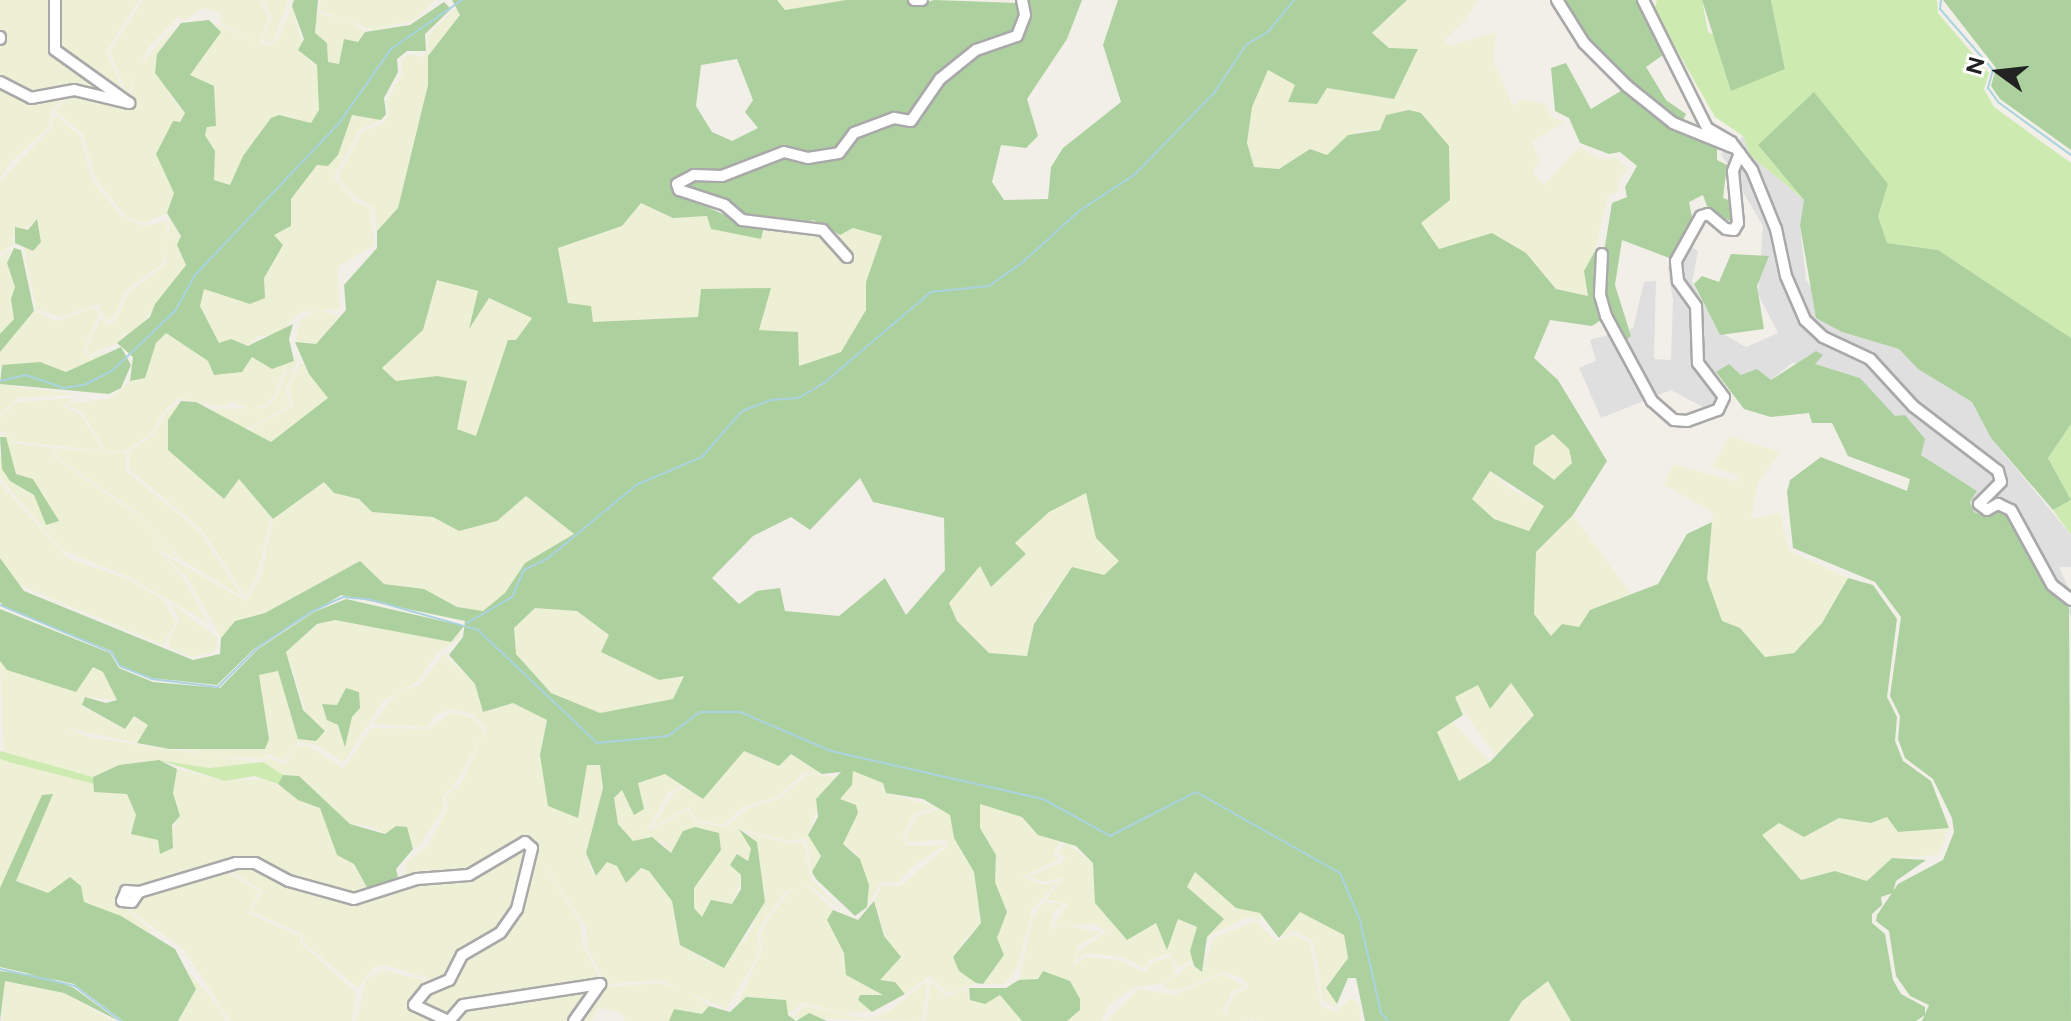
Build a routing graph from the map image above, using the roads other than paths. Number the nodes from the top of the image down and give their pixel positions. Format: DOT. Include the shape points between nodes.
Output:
graph roads {
  1 [pos="55,0"];
  2 [pos="914,0"];
  3 [pos="922,0"];
  4 [pos="1022,0"];
  5 [pos="1557,0"];
  6 [pos="1643,0"];
  7 [pos="0,82"];
  8 [pos="1737,150"];
  9 [pos="1602,254"];
  10 [pos="847,257"];
  11 [pos="2071,600"];
  12 [pos="139,892"];
  13 [pos="574,1021"];
  1 -- 7 [label="street" via="55,50 129,103 74,90 31,98"];
  2 -- 3 [label="street"];
  4 -- 10 [label="street" via="1025,15 1017,36 976,50 940,79 911,121 894,118 854,133 839,153 808,158 784,152 734,172 711,178 694,175 677,184 679,190 725,205 742,220 823,230"];
  5 -- 8 [label="street" via="1584,43 1627,86 1673,123"];
  6 -- 8 [label="street" via="1707,128"];
  8 -- 9 [label="street" via="1733,171 1738,223 1734,230 1726,229 1708,214 1701,216 1676,261 1678,281 1696,306 1698,363 1724,397 1718,410 1674,420 1652,401 1606,316 1599,285"];
  8 -- 11 [label="street" via="1776,229 1786,276 1805,320 1823,337 1870,359 1913,406 1998,471 2001,482 1979,504 2011,510 2052,585"];
  12 -- 13 [label="street" via="236,863 255,863 289,881 354,899 417,879 469,875 525,842 532,848 517,909 500,933 462,955 449,980 417,995 414,1005 449,1021 463,1005 600,984"];
}
